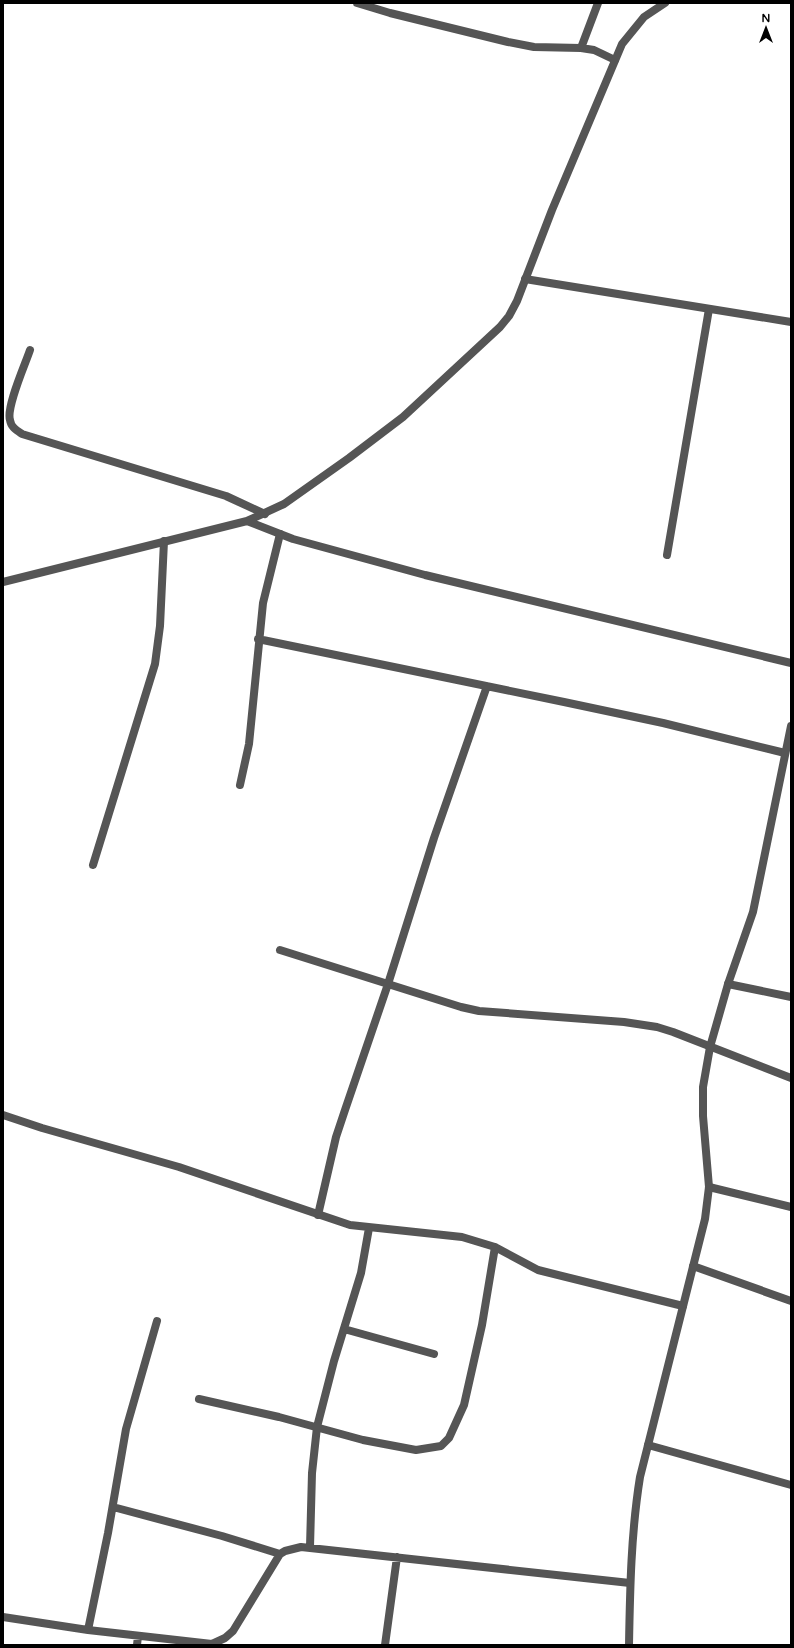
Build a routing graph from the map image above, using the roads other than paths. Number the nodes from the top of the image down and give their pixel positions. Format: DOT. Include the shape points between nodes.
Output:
graph roads {
  1 [pos="357,3"];
  2 [pos="598,3"];
  3 [pos="665,3"];
  4 [pos="581,48"];
  5 [pos="615,60"];
  6 [pos="525,280"];
  7 [pos="709,309"];
  8 [pos="791,322"];
  9 [pos="30,350"];
  10 [pos="265,514"];
  11 [pos="247,521"];
  12 [pos="280,534"];
  13 [pos="164,541"];
  14 [pos="667,555"];
  15 [pos="3,582"];
  16 [pos="258,639"];
  17 [pos="791,663"];
  18 [pos="487,686"];
  19 [pos="791,726"];
  20 [pos="786,753"];
  21 [pos="240,785"];
  22 [pos="93,865"];
  23 [pos="280,950"];
  24 [pos="388,984"];
  25 [pos="728,984"];
  26 [pos="791,997"];
  27 [pos="710,1047"];
  28 [pos="791,1078"];
  29 [pos="3,1115"];
  30 [pos="709,1186"];
  31 [pos="791,1207"];
  32 [pos="318,1215"];
  33 [pos="369,1228"];
  34 [pos="495,1247"];
  35 [pos="693,1266"];
  36 [pos="791,1301"];
  37 [pos="683,1306"];
  38 [pos="157,1321"];
  39 [pos="344,1329"];
  40 [pos="434,1354"];
  41 [pos="199,1399"];
  42 [pos="317,1427"];
  43 [pos="648,1445"];
  44 [pos="791,1485"];
  45 [pos="113,1507"];
  46 [pos="310,1547"];
  47 [pos="280,1554"];
  48 [pos="397,1557"];
  49 [pos="630,1583"];
  50 [pos="3,1617"];
  51 [pos="88,1630"];
  52 [pos="138,1636"];
  53 [pos="137,1645"];
  54 [pos="385,1645"];
  55 [pos="629,1645"];
  1 -- 4 [label="street" via="508,42 534,47"];
  2 -- 4 [label="street"];
  3 -- 5 [label="street" via="644,17 633,29"];
  4 -- 5 [label="street" via="602,53"];
  5 -- 6 [label="street"];
  6 -- 7 [label="street"];
  6 -- 10 [label="street" via="509,316 500,327 403,417 284,504"];
  7 -- 8 [label="street"];
  7 -- 14 [label="street"];
  9 -- 10 [label="street" via="10,408 10,421 17,431 226,496"];
  10 -- 11 [label="street"];
  11 -- 12 [label="street"];
  11 -- 13 [label="street"];
  12 -- 16 [label="street" via="262,603"];
  12 -- 17 [label="street" via="425,576"];
  13 -- 15 [label="street"];
  13 -- 22 [label="street" via="160,626 155,664"];
  16 -- 18 [label="street"];
  16 -- 21 [label="street" via="249,744"];
  18 -- 20 [label="street"];
  18 -- 24 [label="street" via="434,838"];
  19 -- 20 [label="street"];
  20 -- 25 [label="street" via="753,912"];
  23 -- 24 [label="street"];
  24 -- 27 [label="street" via="479,1011 642,1024 673,1032"];
  24 -- 32 [label="street" via="336,1137"];
  25 -- 26 [label="street"];
  25 -- 27 [label="street"];
  27 -- 28 [label="street"];
  27 -- 30 [label="street" via="703,1087"];
  29 -- 32 [label="street" via="179,1168"];
  30 -- 31 [label="street"];
  30 -- 35 [label="street" via="705,1219"];
  32 -- 33 [label="street"];
  33 -- 34 [label="street" via="462,1237"];
  33 -- 39 [label="street" via="361,1273"];
  34 -- 37 [label="street" via="538,1270"];
  34 -- 42 [label="street" via="482,1325 464,1405 449,1438 441,1446 416,1450 363,1440"];
  35 -- 36 [label="street"];
  35 -- 37 [label="street"];
  37 -- 43 [label="street"];
  38 -- 45 [label="street" via="130,1414"];
  39 -- 40 [label="street"];
  39 -- 42 [label="street"];
  41 -- 42 [label="street"];
  42 -- 46 [label="street" via="312,1473"];
  43 -- 44 [label="street"];
  43 -- 49 [label="street" via="634,1513"];
  45 -- 47 [label="street"];
  45 -- 51 [label="street"];
  46 -- 47 [label="street" via="291,1549"];
  46 -- 48 [label="street"];
  47 -- 52 [label="street" via="233,1631 225,1638 212,1644"];
  48 -- 49 [label="street"];
  48 -- 54 [label="street"];
  49 -- 55 [label="street"];
  50 -- 51 [label="street"];
  51 -- 52 [label="street"];
  52 -- 53 [label="street"];
}
